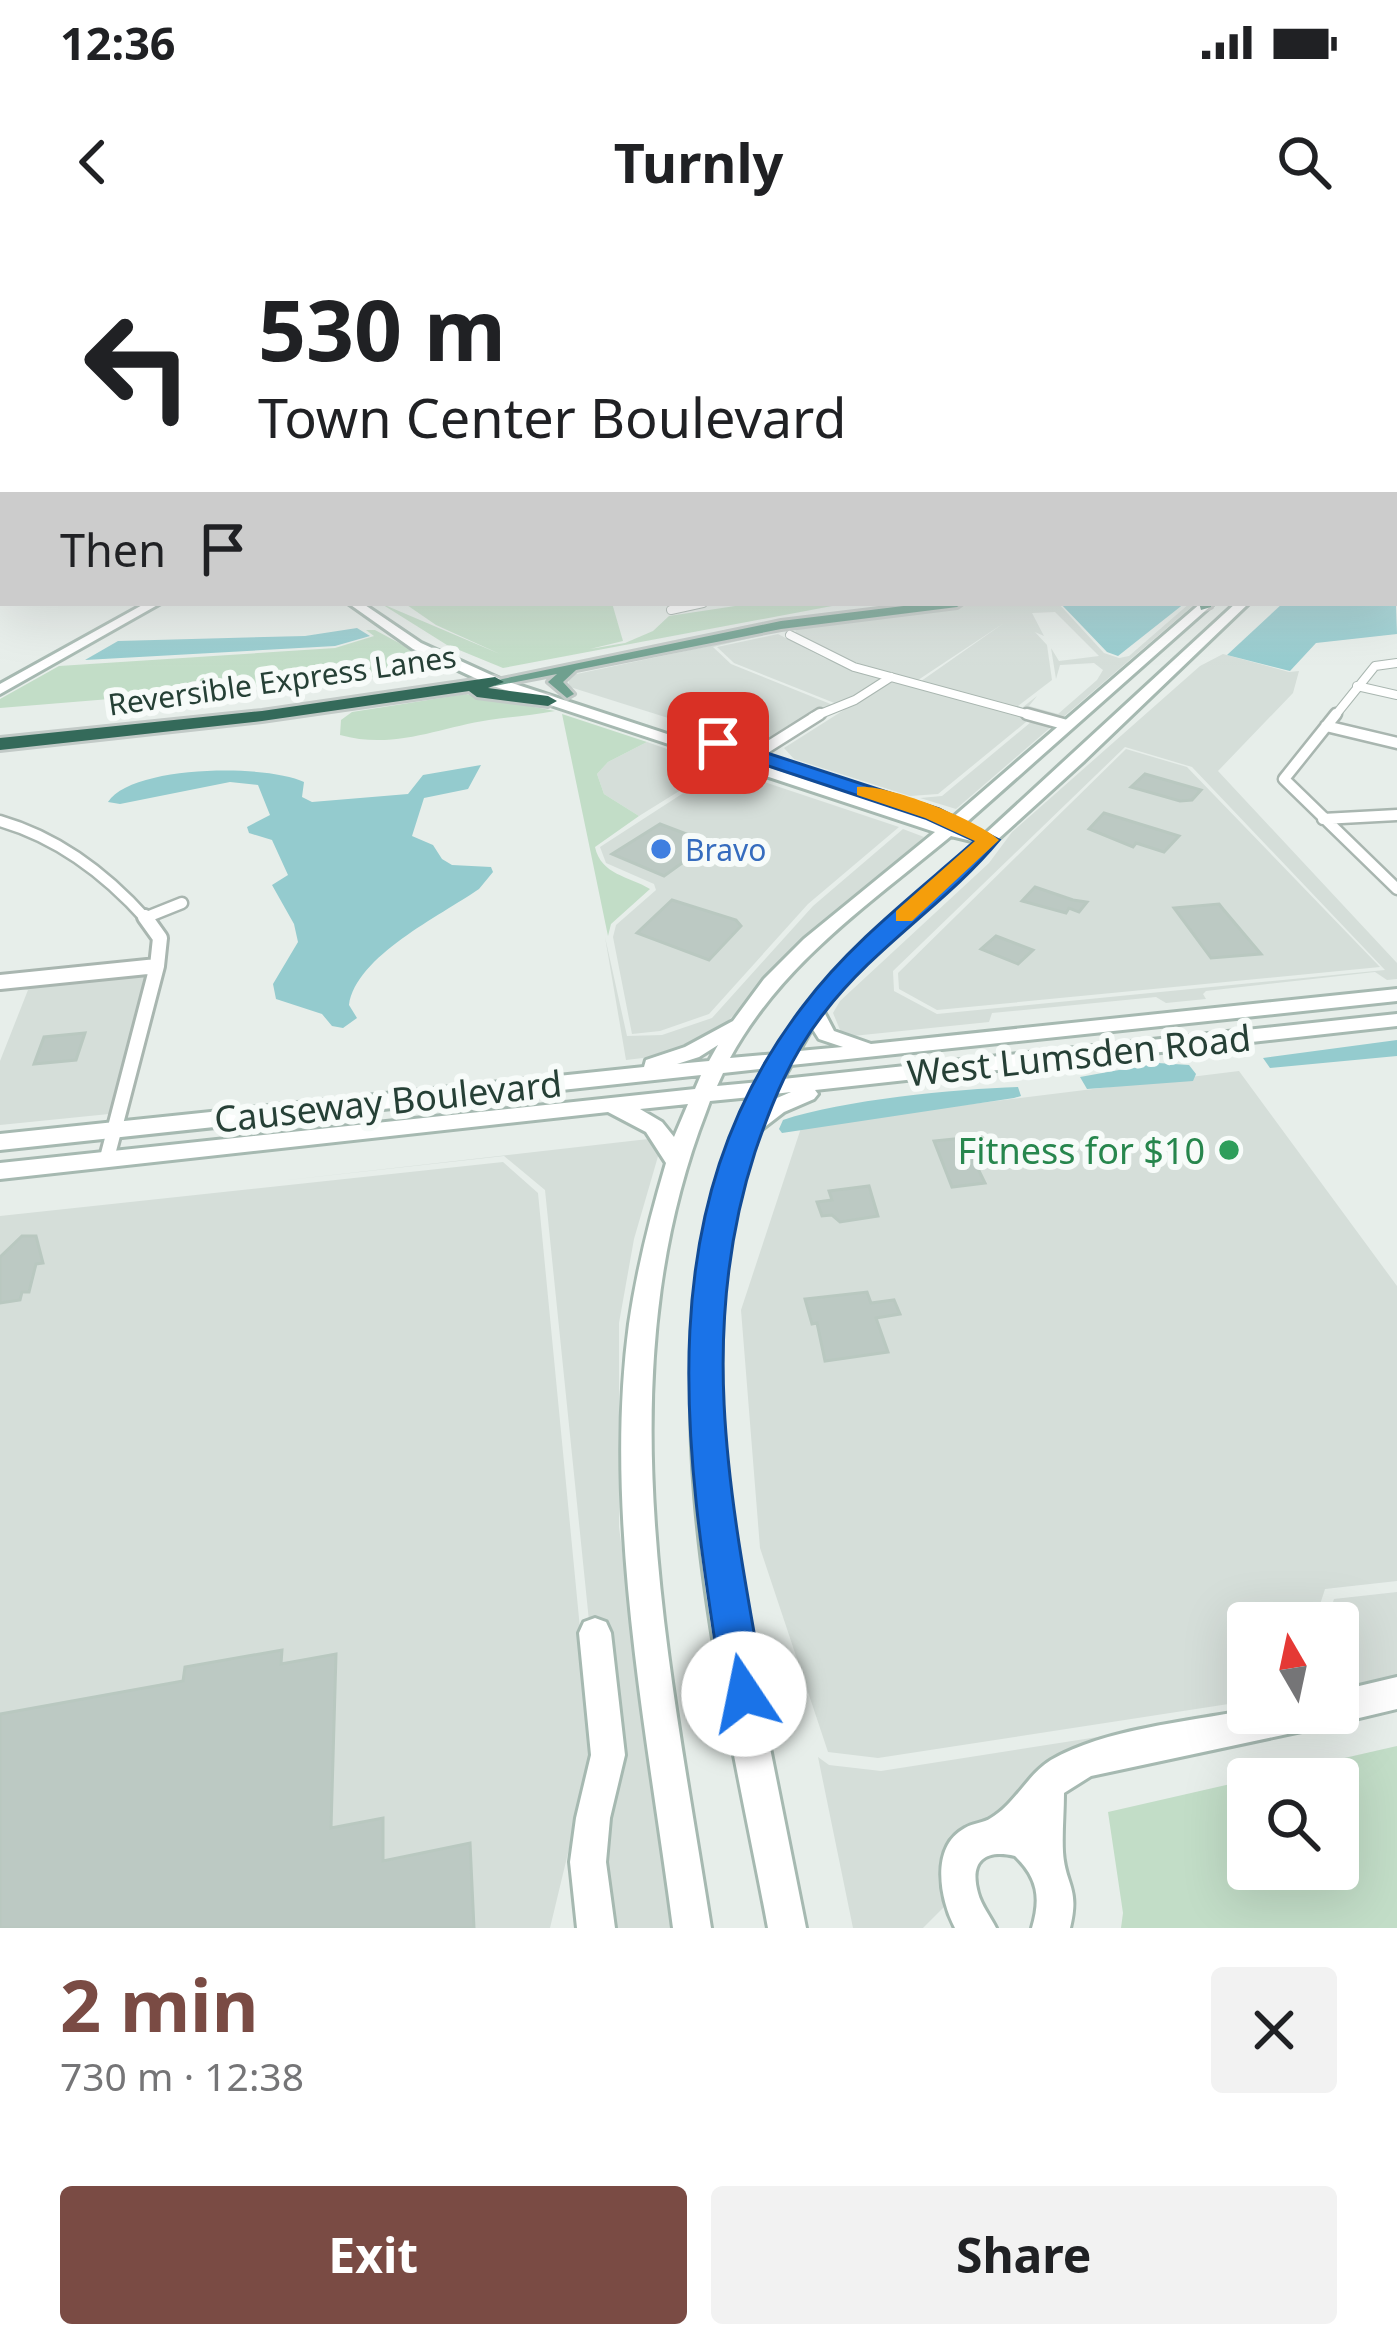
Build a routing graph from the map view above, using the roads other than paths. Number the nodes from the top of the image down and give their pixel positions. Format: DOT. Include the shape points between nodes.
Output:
graph roads {
  1 [pos="131,606"];
  2 [pos="150,606"];
  3 [pos="359,606"];
  4 [pos="378,606"];
  5 [pos="689,606"];
  6 [pos="858,606"];
  7 [pos="938,606"];
  8 [pos="1204,606"];
  9 [pos="1240,606"];
  10 [pos="671,610"];
  11 [pos="793,629"];
  12 [pos="448,662"];
  13 [pos="1397,663"];
  14 [pos="571,668"];
  15 [pos="499,677"];
  16 [pos="891,677"];
  17 [pos="0,678"];
  18 [pos="1358,686"];
  19 [pos="422,689"];
  20 [pos="0,690"];
  21 [pos="1397,695"];
  22 [pos="557,697"];
  23 [pos="1326,726"];
  24 [pos="1066,727"];
  25 [pos="1397,743"];
  26 [pos="0,744"];
  27 [pos="747,760"];
  28 [pos="1057,775"];
  29 [pos="1397,815"];
  30 [pos="1323,819"];
  31 [pos="0,821"];
  32 [pos="951,827"];
  33 [pos="989,840"];
  34 [pos="1397,889"];
  35 [pos="182,902"];
  36 [pos="147,916"];
  37 [pos="157,967"];
  38 [pos="0,982"];
  39 [pos="1397,995"];
  40 [pos="1342,1001"];
  41 [pos="812,1010"];
  42 [pos="742,1020"];
  43 [pos="1397,1020"];
  44 [pos="1214,1040"];
  45 [pos="893,1050"];
  46 [pos="777,1062"];
  47 [pos="713,1069"];
  48 [pos="591,1081"];
  49 [pos="845,1082"];
  50 [pos="761,1091"];
  51 [pos="701,1096"];
  52 [pos="599,1107"];
  53 [pos="113,1129"];
  54 [pos="746,1130"];
  55 [pos="0,1142"];
  56 [pos="106,1158"];
  57 [pos="676,1161"];
  58 [pos="0,1171"];
  59 [pos="595,1633"];
  60 [pos="1397,1694"];
  61 [pos="1359,1702"];
  62 [pos="1227,1730"];
  63 [pos="1047,1788"];
  64 [pos="1001,1834"];
  65 [pos="1045,1859"];
  66 [pos="964,1922"];
  67 [pos="596,1928"];
  68 [pos="692,1928"];
  69 [pos="787,1928"];
  70 [pos="1051,1928"];
  1 -- 17 [label="main road"];
  2 -- 20 [label="main road"];
  3 -- 12 [label="main road"];
  4 -- 15 [label="main road"];
  5 -- 10 [label="street"];
  6 -- 15 [label="main road"];
  7 -- 11 [label="main road"];
  8 -- 24 [label="main road"];
  9 -- 28 [label="main road"];
  11 -- 14 [label="main road"];
  11 -- 16 [label="street" via="834,660"];
  12 -- 15 [label="main road"];
  12 -- 19 [label="highway" via="445,674"];
  13 -- 18 [label="street" via="1375,665"];
  14 -- 15 [label="main road"];
  14 -- 22 [label="main road" via="555,682"];
  15 -- 19 [label="highway, Reversible Express Lanes"];
  15 -- 22 [label="main road"];
  15 -- 22 [label="main road"];
  16 -- 24 [label="street"];
  16 -- 27 [label="street"];
  18 -- 21 [label="street"];
  18 -- 23 [label="street"];
  19 -- 22 [label="highway"];
  19 -- 26 [label="highway, Reversible Express Lanes"];
  22 -- 27 [label="main road"];
  23 -- 25 [label="street"];
  23 -- 30 [label="street" via="1284,779"];
  24 -- 28 [label="main road" via="1076,739"];
  24 -- 32 [label="main road"];
  27 -- 32 [label="main road"];
  28 -- 33 [label="main road"];
  29 -- 30 [label="street"];
  30 -- 34 [label="street"];
  31 -- 36 [label="street" via="38,831"];
  32 -- 33 [label="main road"];
  32 -- 42 [label="main road" via="817,936"];
  33 -- 41 [label="main road"];
  35 -- 36 [label="street"];
  36 -- 37 [label="street" via="160,938"];
  37 -- 38 [label="street"];
  37 -- 53 [label="street"];
  39 -- 40 [label="main road, West Lumsden Road"];
  40 -- 44 [label="main road" via="1333,1015 1229,1027"];
  40 -- 45 [label="main road, West Lumsden Road"];
  41 -- 45 [label="main road" via="826,1035"];
  41 -- 46 [label="main road"];
  42 -- 47 [label="main road"];
  42 -- 48 [label="main road" via="682,1057"];
  43 -- 44 [label="main road, West Lumsden Road"];
  44 -- 49 [label="main road, West Lumsden Road"];
  45 -- 46 [label="main road, West Lumsden Road"];
  46 -- 47 [label="main road, Causeway Boulevard"];
  46 -- 50 [label="main road"];
  47 -- 48 [label="main road, Causeway Boulevard"];
  47 -- 51 [label="main road"];
  48 -- 53 [label="main road, Causeway Boulevard"];
  49 -- 50 [label="main road, West Lumsden Road"];
  49 -- 54 [label="main road" via="786,1102"];
  50 -- 51 [label="main road, Causeway Boulevard"];
  50 -- 54 [label="main road"];
  51 -- 52 [label="main road, Causeway Boulevard"];
  51 -- 57 [label="main road"];
  52 -- 56 [label="main road, Causeway Boulevard"];
  52 -- 57 [label="main road" via="653,1125"];
  53 -- 55 [label="main road, Causeway Boulevard"];
  53 -- 56 [label="street"];
  54 -- 69 [label="main road" via="711,1264 704,1401 720,1557"];
  56 -- 58 [label="main road, Causeway Boulevard"];
  57 -- 68 [label="main road" via="641,1310 635,1431 641,1547"];
  59 -- 67 [label="main road" via="608,1755 588,1862"];
  60 -- 61 [label="main road"];
  62 -- 63 [label="main road" via="1097,1756"];
  63 -- 64 [label="main road"];
  63 -- 65 [label="main road"];
  64 -- 65 [label="main road"];
  64 -- 66 [label="main road" via="964,1854"];
  65 -- 70 [label="main road" via="1058,1892"];
}
